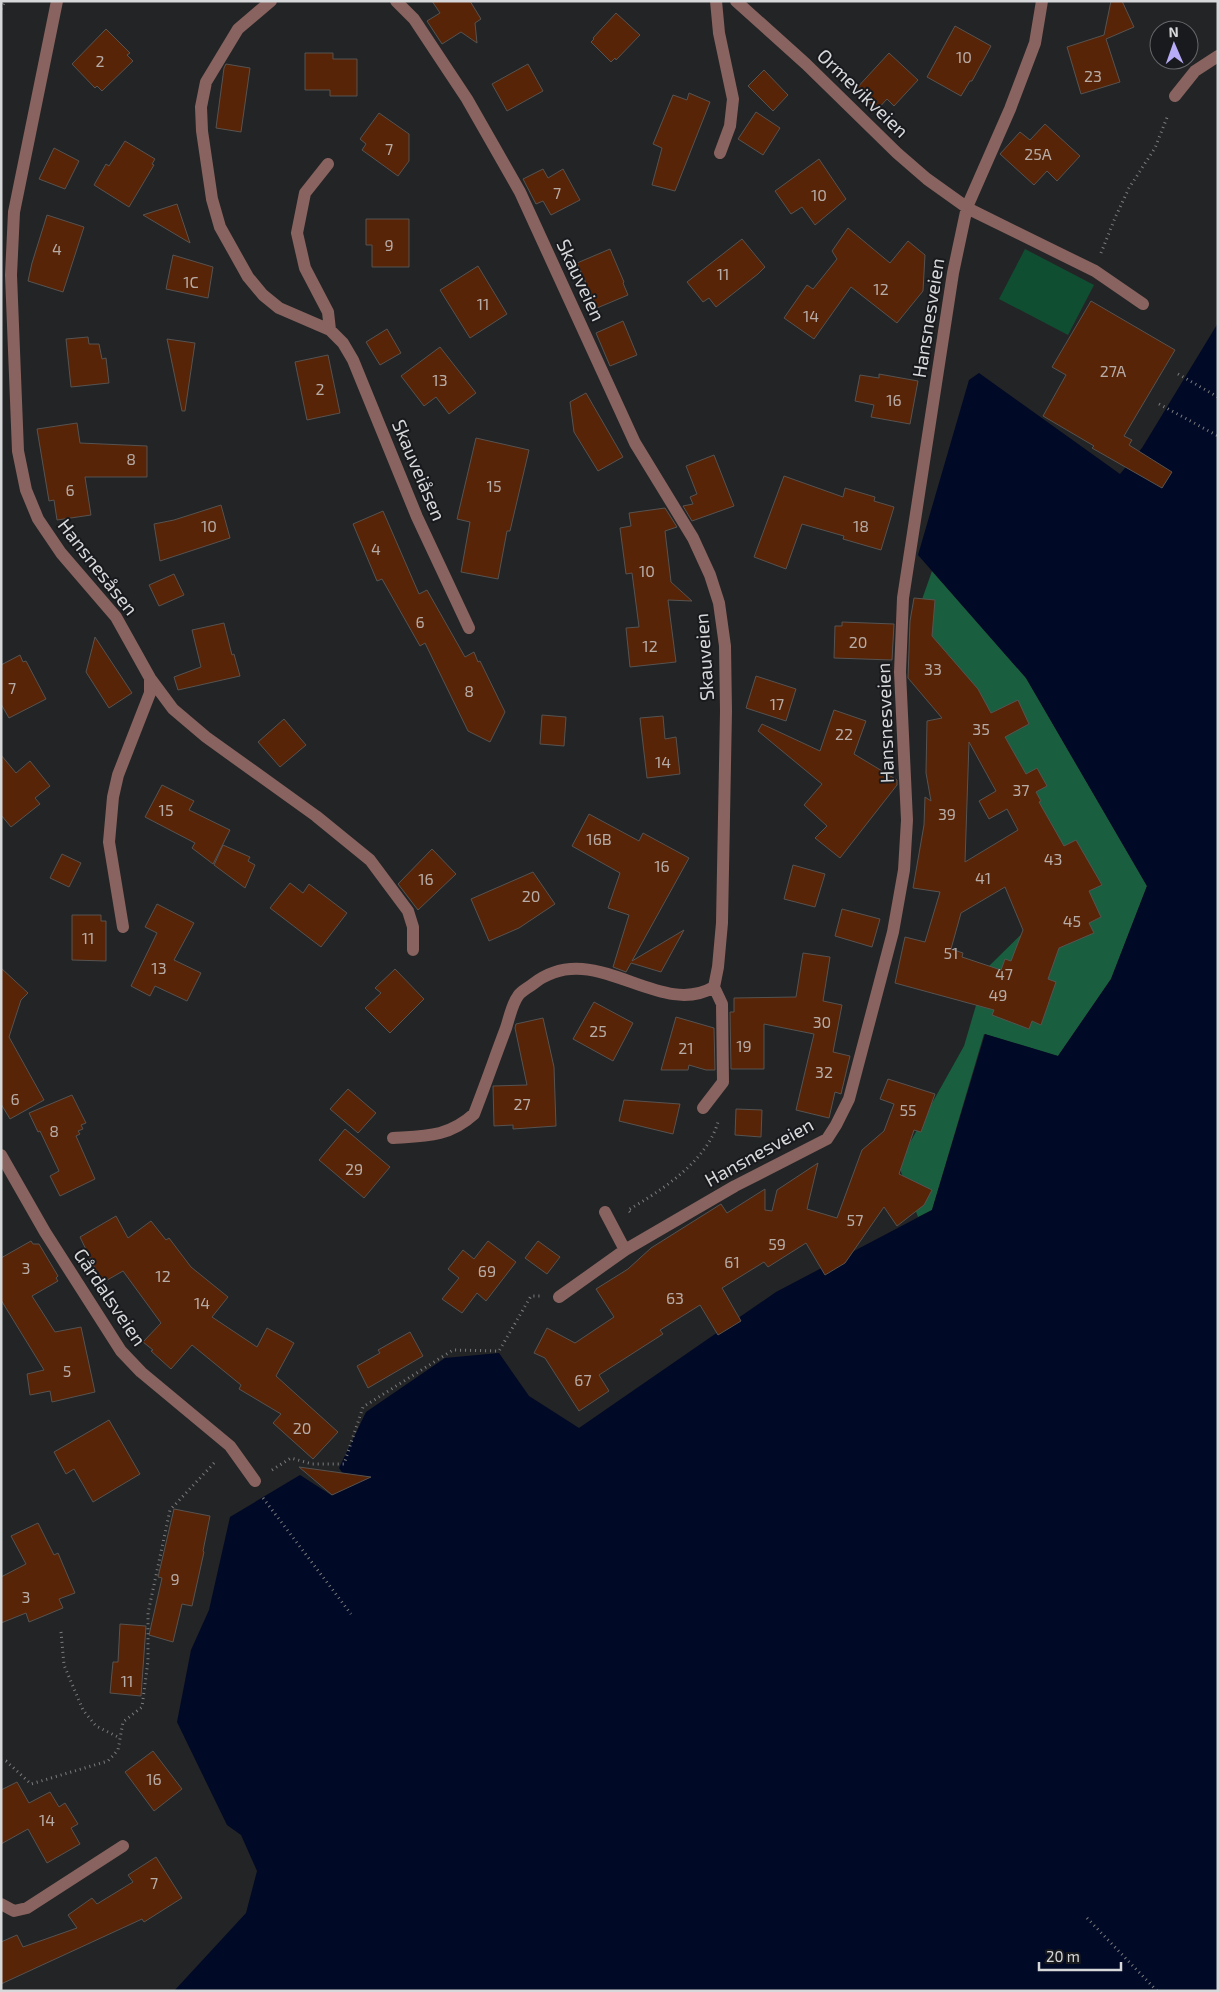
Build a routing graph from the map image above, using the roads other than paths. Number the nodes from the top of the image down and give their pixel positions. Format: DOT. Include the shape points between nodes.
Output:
graph roads {
  1 [pos="57,1"];
  2 [pos="272,1"];
  3 [pos="396,1"];
  4 [pos="716,1"];
  5 [pos="736,1"];
  6 [pos="1042,1"];
  7 [pos="1218,56"];
  8 [pos="1175,96"];
  9 [pos="720,153"];
  10 [pos="328,164"];
  11 [pos="967,207"];
  12 [pos="1143,304"];
  13 [pos="330,330"];
  14 [pos="469,628"];
  15 [pos="150,678"];
  16 [pos="123,927"];
  17 [pos="413,950"];
  18 [pos="714,987"];
  19 [pos="704,1108"];
  20 [pos="394,1138"];
  21 [pos="1,1155"];
  22 [pos="605,1212"];
  23 [pos="625,1250"];
  24 [pos="559,1297"];
  25 [pos="255,1481"];
  26 [pos="123,1846"];
  27 [pos="1,1904"];
  1 -- 15 [label="street, Hansnesåsen" via="14,212 11,276 18,450 26,490 38,519 61,553 116,617"];
  2 -- 13 [label="street, Skauveiåsen" via="238,29 206,82 201,107 202,131 212,199 220,226 248,277 263,295 279,308"];
  3 -- 18 [label="street, Skauveien" via="414,20 467,99 520,192 635,443 692,538 710,575 719,603 725,646 726,711 722,923"];
  4 -- 9 [label="street" via="719,33 734,99 730,126"];
  5 -- 11 [label="street, Ormevikveien" via="897,153"];
  6 -- 11 [label="street, Hansnesveien" via="1035,43"];
  7 -- 8 [label="street" via="1195,71"];
  10 -- 13 [label="street, Skauveiåsen" via="305,193 297,233 305,268 328,312"];
  11 -- 12 [label="street, Ormevikveien" via="1095,271"];
  11 -- 23 [label="street, Hansnesveien" via="953,273 903,598 900,672 907,820 904,870 893,932 849,1099 826,1139 735,1186"];
  13 -- 14 [label="street, Skauveiåsen" via="353,360 417,517"];
  15 -- 16 [label="street" via="150,693 118,775 113,797 109,842"];
  15 -- 17 [label="street, Hansnesåsen" via="173,709 206,737 316,816 370,860 408,911 413,926"];
  18 -- 19 [label="street" via="722,1004 723,1082"];
  18 -- 20 [label="street" via="704,993 670,994 581,968 559,970 540,978 518,996 474,1114 464,1123 435,1136"];
  21 -- 25 [label="street, Gårdalsveien" via="45,1232 121,1351 141,1372 230,1446"];
  22 -- 23 [label="street"];
  23 -- 24 [label="street, Hansnesveien"];
  26 -- 27 [label="street" via="27,1908 14,1911"];
}
